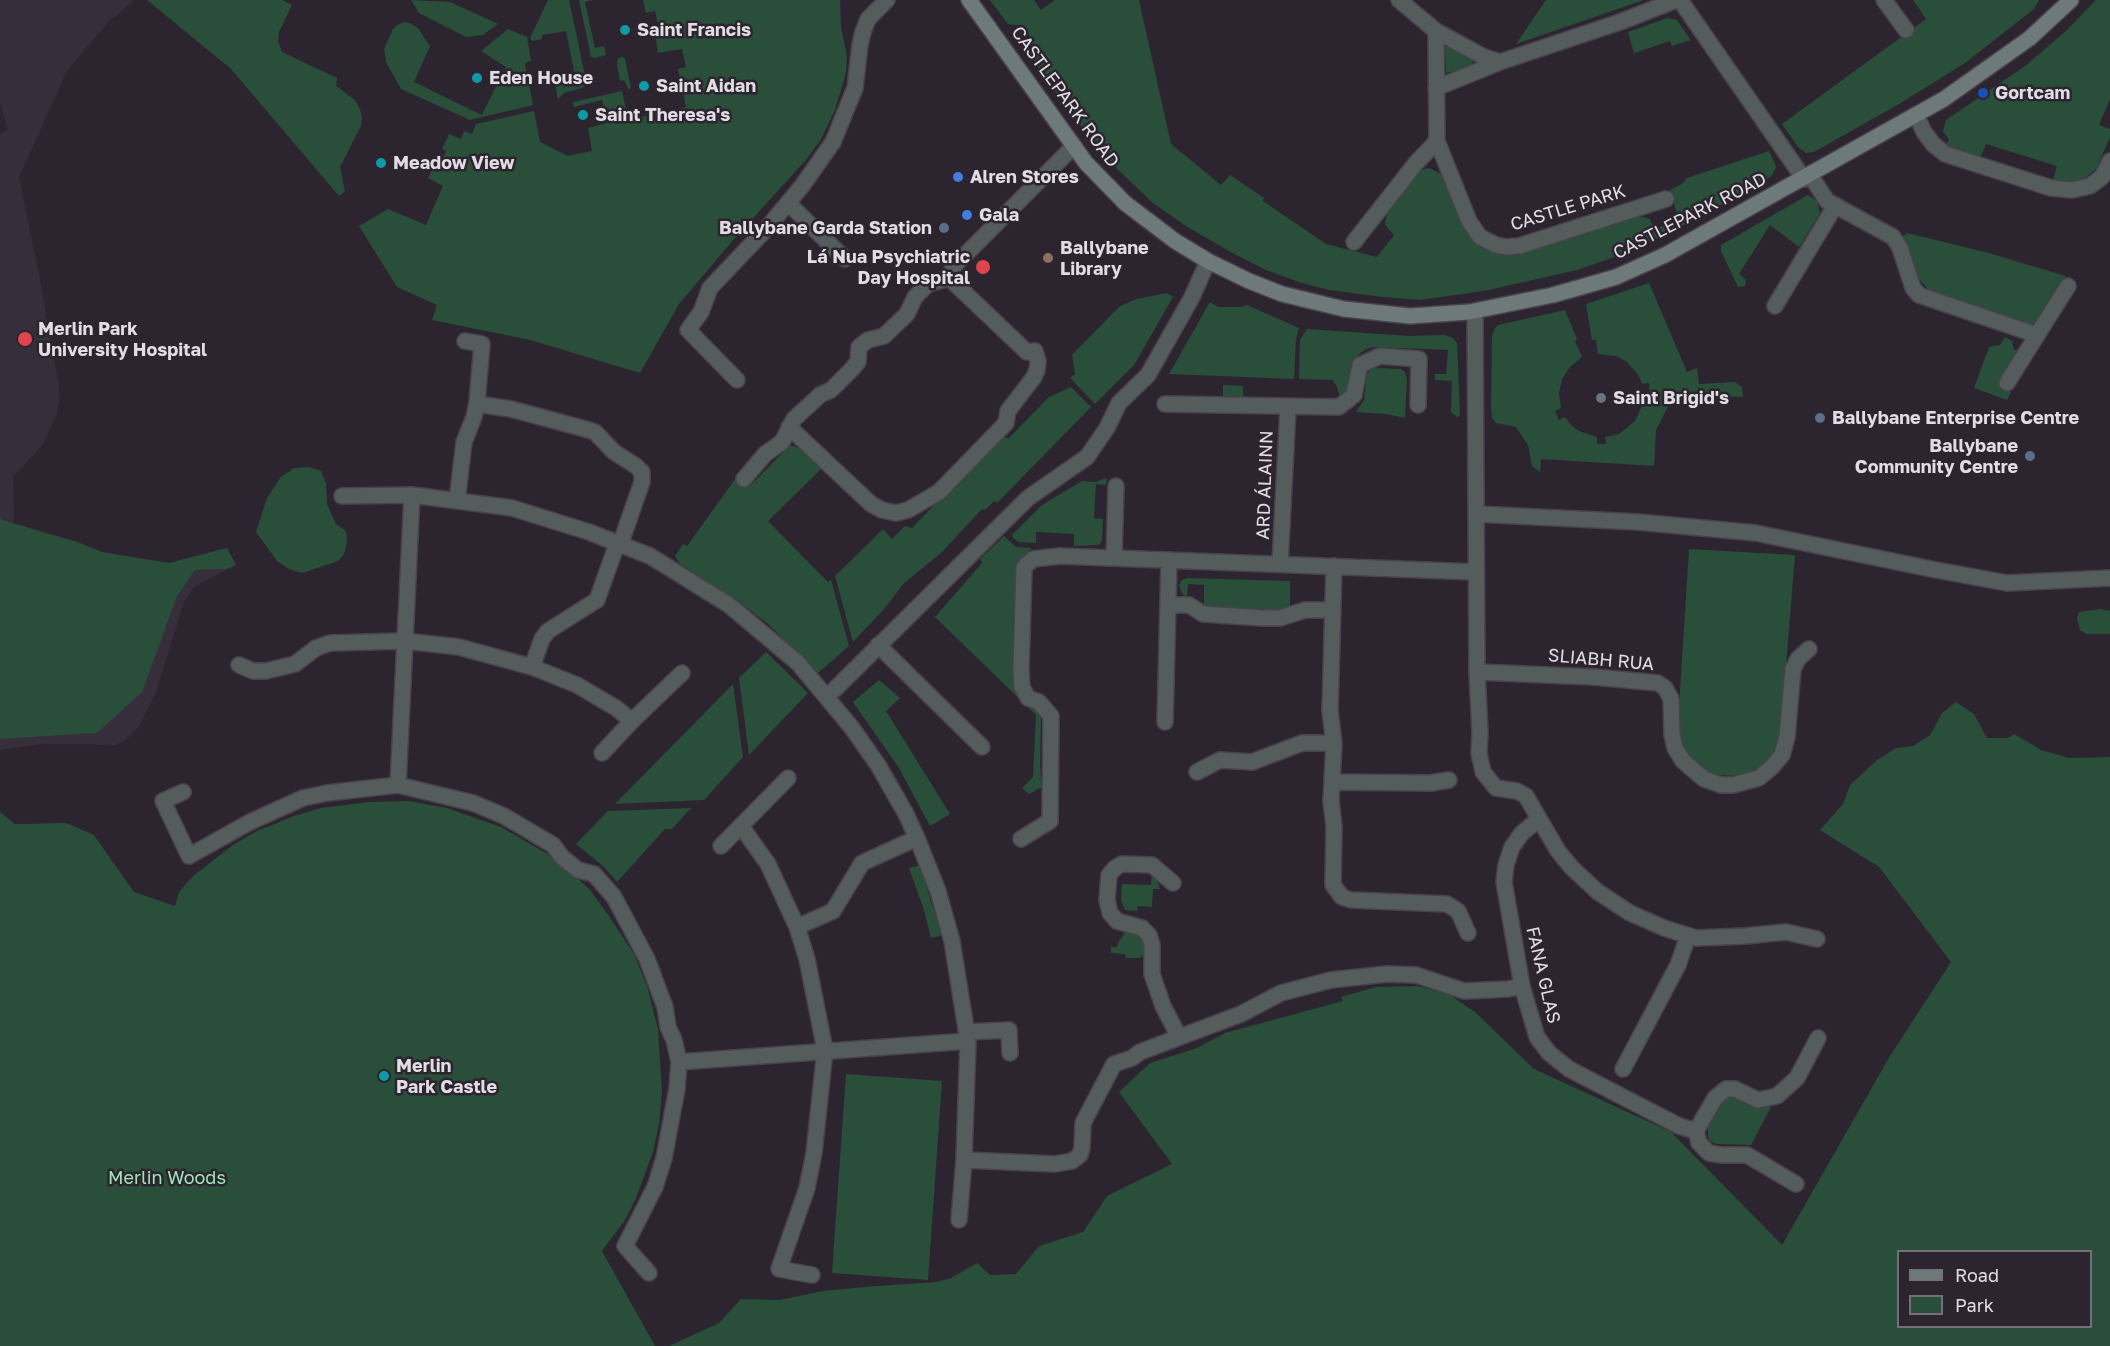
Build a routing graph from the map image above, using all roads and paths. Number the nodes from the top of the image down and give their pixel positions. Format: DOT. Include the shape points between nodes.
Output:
graph roads {
  1 [pos="887,0"];
  2 [pos="969,0"];
  3 [pos="1399,0"];
  4 [pos="1676,0"];
  5 [pos="1680,0"];
  6 [pos="1884,0"];
  7 [pos="2071,0"];
  8 [pos="1906,30"];
  9 [pos="1436,32"];
  10 [pos="1500,62"];
  11 [pos="1436,88"];
  12 [pos="1916,115"];
  13 [pos="1437,141"];
  14 [pos="1074,146"];
  15 [pos="2110,160"];
  16 [pos="1807,177"];
  17 [pos="1666,199"];
  18 [pos="788,203"];
  19 [pos="1835,206"];
  20 [pos="1353,242"];
  21 [pos="845,259"];
  22 [pos="1208,261"];
  23 [pos="949,278"];
  24 [pos="2068,286"];
  25 [pos="1775,306"];
  26 [pos="1475,311"];
  27 [pos="2037,335"];
  28 [pos="465,341"];
  29 [pos="737,380"];
  30 [pos="2007,382"];
  31 [pos="477,404"];
  32 [pos="1165,404"];
  33 [pos="1418,405"];
  34 [pos="1288,407"];
  35 [pos="789,427"];
  36 [pos="744,479"];
  37 [pos="1116,486"];
  38 [pos="412,495"];
  39 [pos="342,496"];
  40 [pos="457,501"];
  41 [pos="1476,514"];
  42 [pos="618,545"];
  43 [pos="1114,558"];
  44 [pos="1169,560"];
  45 [pos="1280,564"];
  46 [pos="1334,566"];
  47 [pos="1476,572"];
  48 [pos="2110,578"];
  49 [pos="1168,605"];
  50 [pos="1332,610"];
  51 [pos="405,641"];
  52 [pos="878,645"];
  53 [pos="1809,649"];
  54 [pos="239,665"];
  55 [pos="532,667"];
  56 [pos="1477,672"];
  57 [pos="682,673"];
  58 [pos="827,697"];
  59 [pos="632,721"];
  60 [pos="1165,722"];
  61 [pos="1334,743"];
  62 [pos="982,747"];
  63 [pos="602,753"];
  64 [pos="1197,772"];
  65 [pos="788,778"];
  66 [pos="1449,780"];
  67 [pos="1332,782"];
  68 [pos="398,785"];
  69 [pos="183,792"];
  70 [pos="1539,819"];
  71 [pos="741,826"];
  72 [pos="917,838"];
  73 [pos="1022,839"];
  74 [pos="721,846"];
  75 [pos="1173,883"];
  76 [pos="797,927"];
  77 [pos="1468,933"];
  78 [pos="1688,936"];
  79 [pos="1817,939"];
  80 [pos="1522,986"];
  81 [pos="967,1037"];
  82 [pos="1179,1037"];
  83 [pos="1818,1038"];
  84 [pos="825,1050"];
  85 [pos="1010,1053"];
  86 [pos="679,1062"];
  87 [pos="1623,1069"];
  88 [pos="1696,1131"];
  89 [pos="964,1160"];
  90 [pos="1796,1184"];
  91 [pos="959,1220"];
  92 [pos="649,1273"];
  93 [pos="812,1275"];
  1 -- 18 [label="street" via="868,19 863,32 855,88 833,142"];
  2 -- 14 [label="street, CASTLEPARK ROAD"];
  3 -- 9 [label="street"];
  4 -- 10 [label="street"];
  5 -- 16 [label="street"];
  6 -- 8 [label="street"];
  7 -- 12 [label="street, CASTLEPARK ROAD" via="1999,62"];
  9 -- 10 [label="street"];
  9 -- 11 [label="street, CASTLE PARK"];
  10 -- 11 [label="street"];
  11 -- 13 [label="street, CASTLE PARK"];
  12 -- 15 [label="street" via="1924,132 1947,155 2051,188 2090,186 2102,177"];
  12 -- 16 [label="street, CASTLEPARK ROAD"];
  13 -- 17 [label="street, CASTLE PARK" via="1472,226 1480,237 1497,245 1519,246"];
  13 -- 20 [label="street"];
  14 -- 22 [label="street, CASTLEPARK ROAD" via="1137,213"];
  14 -- 23 [label="street" via="953,267"];
  16 -- 19 [label="street"];
  16 -- 26 [label="street, CASTLEPARK ROAD" via="1665,255 1616,277"];
  18 -- 21 [label="street"];
  18 -- 29 [label="street" via="710,288 701,312 688,330"];
  19 -- 25 [label="street"];
  19 -- 27 [label="street" via="1893,237 1919,295"];
  22 -- 26 [label="street, CASTLEPARK ROAD" via="1282,294 1334,307 1410,316"];
  22 -- 52 [label="street" via="1148,375 1119,403 1087,457 1028,498"];
  23 -- 35 [label="street" via="928,284 915,297 907,314 884,336 859,347 858,362 851,370"];
  23 -- 35 [label="street" via="1027,352 1035,351 1038,361 1037,370 1008,411 1006,423 939,492 908,510 882,510"];
  24 -- 27 [label="street"];
  26 -- 41 [label="street"];
  27 -- 30 [label="street"];
  28 -- 31 [label="street" via="482,344"];
  31 -- 40 [label="street" via="464,442"];
  31 -- 42 [label="street" via="595,432 614,452 636,466 642,472 642,482"];
  32 -- 34 [label="street, ARD ÁLAINN"];
  33 -- 34 [label="street, ARD ÁLAINN" via="1419,359 1380,356 1359,365 1354,395 1339,407"];
  34 -- 45 [label="street, ARD ÁLAINN"];
  35 -- 36 [label="street" via="782,442 765,454"];
  37 -- 43 [label="street"];
  38 -- 39 [label="street"];
  38 -- 40 [label="street"];
  38 -- 51 [label="street"];
  40 -- 42 [label="street" via="512,508 590,532"];
  41 -- 47 [label="street"];
  41 -- 48 [label="street" via="1627,521 1756,533 2007,583"];
  42 -- 55 [label="street" via="597,600 548,631"];
  42 -- 58 [label="street" via="650,556 729,605 798,663"];
  43 -- 44 [label="street, ARD ÁLAINN"];
  43 -- 73 [label="street, ARD ÁLAINN" via="1060,556 1034,559 1024,567 1022,687 1028,698 1039,702 1051,716 1051,751 1050,821"];
  44 -- 45 [label="street, ARD ÁLAINN"];
  44 -- 49 [label="street"];
  45 -- 46 [label="street, ARD ÁLAINN"];
  46 -- 47 [label="street, ARD ÁLAINN"];
  46 -- 50 [label="street"];
  47 -- 56 [label="street"];
  49 -- 50 [label="street" via="1189,605 1203,614 1263,618 1280,618 1305,609"];
  49 -- 60 [label="street"];
  50 -- 61 [label="street" via="1330,711"];
  51 -- 54 [label="street" via="330,643 295,664 266,671"];
  51 -- 55 [label="street" via="459,647"];
  51 -- 68 [label="street"];
  52 -- 58 [label="street"];
  52 -- 62 [label="street"];
  53 -- 56 [label="street, SLIABH RUA" via="1793,669 1782,754 1759,778 1733,785 1704,778 1683,761 1672,735 1671,699 1658,683"];
  55 -- 59 [label="street" via="577,685"];
  56 -- 70 [label="street" via="1482,772 1496,788 1526,796"];
  57 -- 59 [label="street"];
  58 -- 72 [label="street" via="878,765"];
  59 -- 63 [label="street"];
  61 -- 64 [label="street" via="1302,743 1252,762 1220,760"];
  61 -- 67 [label="street"];
  65 -- 71 [label="street"];
  66 -- 67 [label="street"];
  67 -- 77 [label="street" via="1333,885 1338,892 1351,900 1447,904 1458,911"];
  68 -- 69 [label="street" via="303,798 189,856 163,801"];
  68 -- 86 [label="street" via="473,803 504,816 553,845 578,870 594,874 614,897 657,982"];
  70 -- 78 [label="street" via="1558,851 1598,892 1630,912"];
  70 -- 80 [label="street, FANA GLAS" via="1512,847 1504,877"];
  71 -- 74 [label="street"];
  71 -- 76 [label="street" via="768,864"];
  72 -- 76 [label="street" via="862,863 833,911"];
  72 -- 81 [label="street" via="952,941"];
  75 -- 82 [label="street" via="1152,865 1122,864 1110,875 1107,900 1117,921 1142,928 1149,935 1152,974"];
  76 -- 84 [label="street"];
  78 -- 79 [label="street" via="1786,932"];
  78 -- 87 [label="street" via="1678,965"];
  80 -- 82 [label="street" via="1464,991 1416,975 1387,974 1331,980 1281,993 1240,1014"];
  80 -- 88 [label="street, FANA GLAS" via="1537,1037 1556,1059 1679,1126"];
  81 -- 84 [label="street"];
  81 -- 85 [label="street" via="1009,1030"];
  81 -- 89 [label="street"];
  82 -- 89 [label="street" via="1114,1065 1083,1123 1080,1155 1072,1161 1055,1164"];
  83 -- 88 [label="street" via="1797,1078 1777,1096 1758,1100 1726,1089 1715,1098"];
  84 -- 86 [label="street"];
  84 -- 93 [label="street" via="807,1188 779,1269"];
  86 -- 92 [label="street" via="664,1158 655,1186 625,1246"];
  88 -- 90 [label="street" via="1699,1143 1709,1152 1747,1155"];
  89 -- 91 [label="street"];
}
